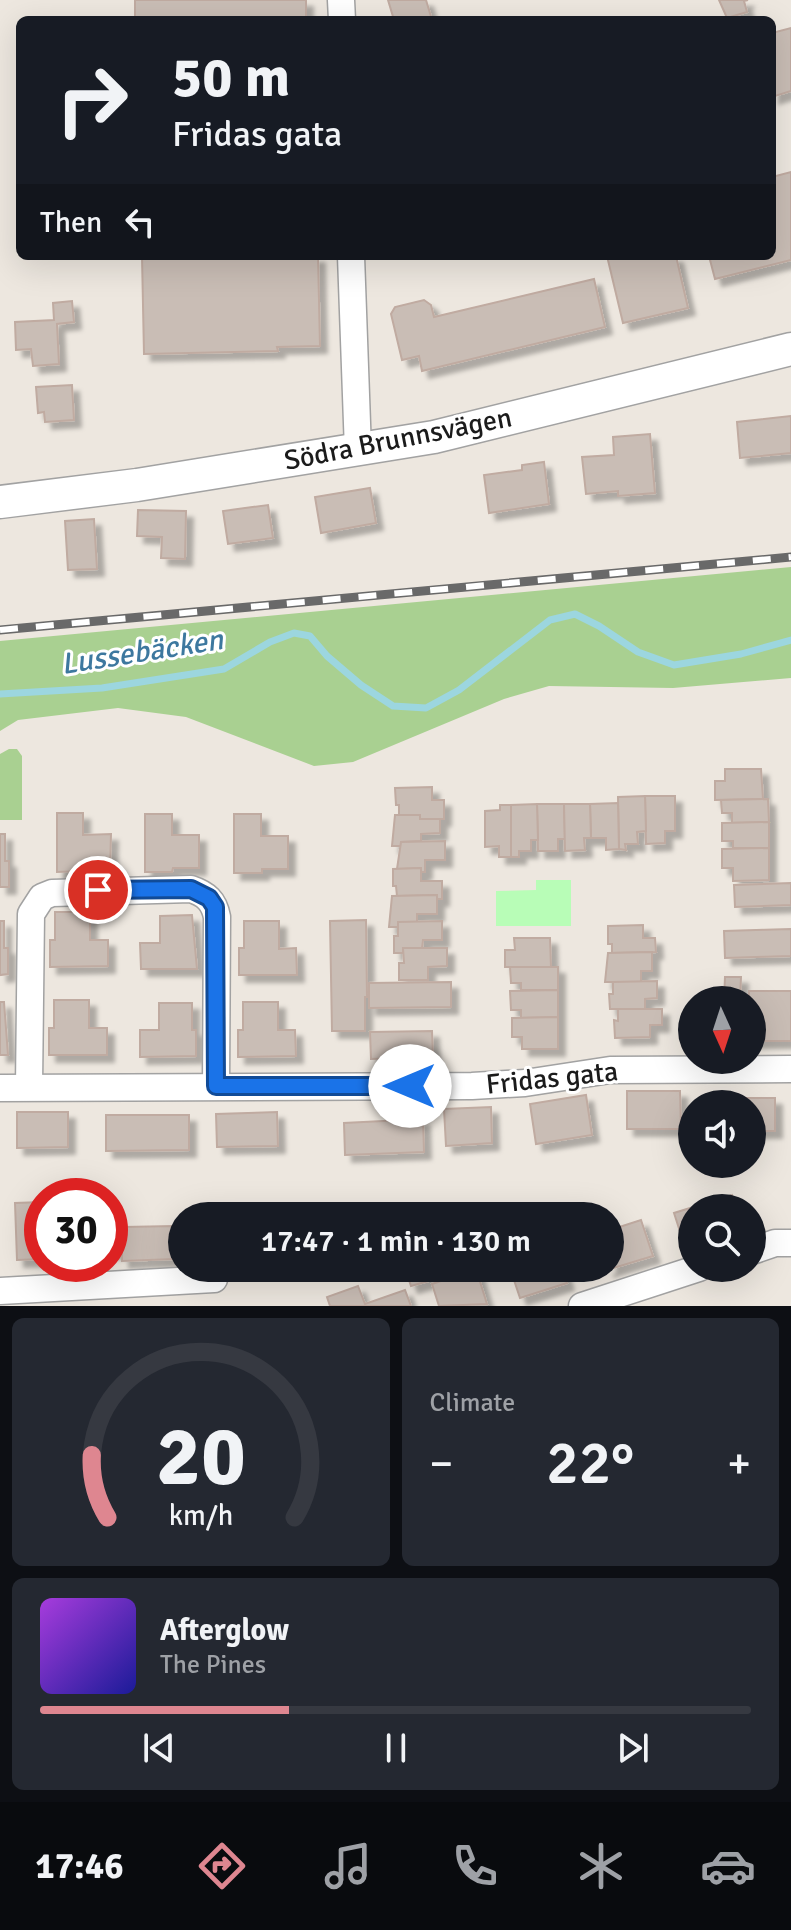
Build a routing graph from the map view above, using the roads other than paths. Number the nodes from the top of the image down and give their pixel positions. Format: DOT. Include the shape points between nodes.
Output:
graph roads {
  1 [pos="351,260"];
  2 [pos="791,349"];
  3 [pos="358,451"];
  4 [pos="0,502"];
  5 [pos="791,1069"];
  6 [pos="29,1086"];
  7 [pos="216,1086"];
  8 [pos="0,1088"];
  9 [pos="791,1243"];
  10 [pos="766,1246"];
  11 [pos="678,1275"];
  12 [pos="168,1282"];
  13 [pos="0,1291"];
  14 [pos="582,1306"];
  1 -- 3 [label="street"];
  2 -- 3 [label="street, Södra Brunnsvägen"];
  3 -- 4 [label="street, Södra Brunnsvägen"];
  5 -- 7 [label="street, Fridas gata" via="610,1070 483,1086"];
  6 -- 7 [label="street, Fridas gata"];
  6 -- 7 [label="street" via="34,905 42,897 67,891 191,889 209,898 217,917"];
  6 -- 8 [label="street, Fridas gata"];
  9 -- 10 [label="street"];
  11 -- 14 [label="street"];
  12 -- 13 [label="street"];
}
